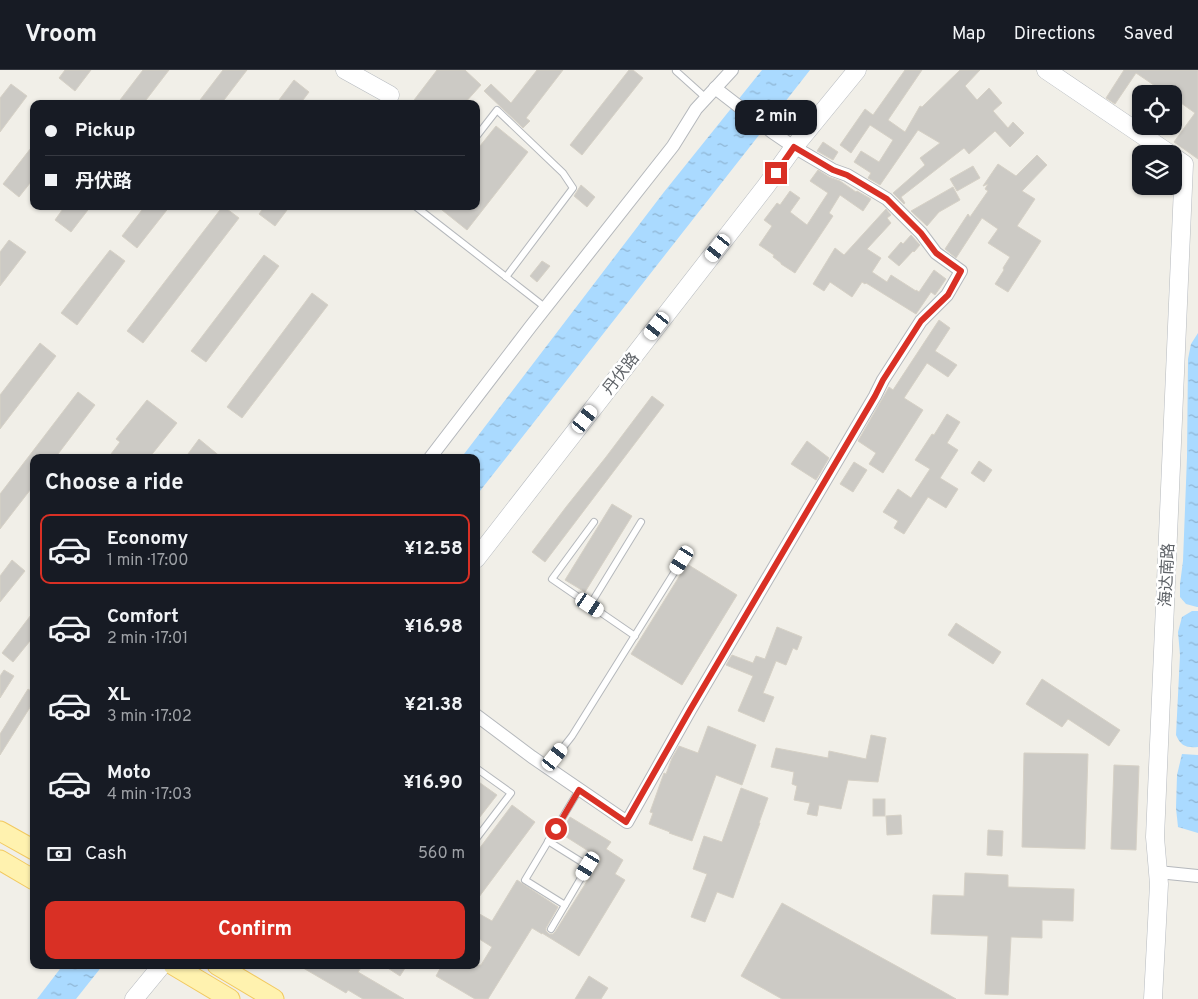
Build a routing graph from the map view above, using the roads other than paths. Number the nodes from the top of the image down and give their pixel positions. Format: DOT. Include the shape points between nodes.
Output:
graph roads {
  1 [pos="345,70"];
  2 [pos="732,70"];
  3 [pos="857,70"];
  4 [pos="1046,70"];
  5 [pos="676,71"];
  6 [pos="715,94"];
  7 [pos="390,95"];
  8 [pos="480,132"];
  9 [pos="1157,145"];
  10 [pos="794,147"];
  11 [pos="1182,162"];
  12 [pos="423,210"];
  13 [pos="506,276"];
  14 [pos="546,308"];
  15 [pos="433,454"];
  16 [pos="594,522"];
  17 [pos="641,522"];
  18 [pos="480,554"];
  19 [pos="682,560"];
  20 [pos="590,605"];
  21 [pos="634,636"];
  22 [pos="480,718"];
  23 [pos="547,768"];
  24 [pos="480,771"];
  25 [pos="579,790"];
  26 [pos="0,831"];
  27 [pos="480,834"];
  28 [pos="548,842"];
  29 [pos="30,848"];
  30 [pos="0,860"];
  31 [pos="1158,872"];
  32 [pos="1198,876"];
  33 [pos="30,878"];
  34 [pos="565,905"];
  35 [pos="551,929"];
  36 [pos="159,969"];
  37 [pos="180,969"];
  38 [pos="224,969"];
  39 [pos="134,999"];
  40 [pos="230,999"];
  41 [pos="274,999"];
  42 [pos="1153,999"];
  1 -- 7 [label="street"];
  2 -- 6 [label="street"];
  3 -- 10 [label="street, 丹伏路"];
  4 -- 9 [label="street"];
  5 -- 6 [label="lane"];
  6 -- 10 [label="street"];
  6 -- 14 [label="street" via="696,109 673,146"];
  8 -- 13 [label="lane" via="497,110 563,174 573,188"];
  10 -- 18 [label="street, 丹伏路"];
  10 -- 25 [label="street" via="887,199 936,253 961,271 948,295 921,321 883,380 626,822"];
  11 -- 31 [label="street, 海达南路" via="1155,837"];
  12 -- 13 [label="lane"];
  13 -- 14 [label="lane"];
  14 -- 15 [label="street"];
  16 -- 20 [label="lane" via="552,579"];
  17 -- 20 [label="lane"];
  19 -- 21 [label="lane"];
  20 -- 21 [label="lane"];
  21 -- 23 [label="lane" via="572,736"];
  22 -- 23 [label="street"];
  23 -- 25 [label="street"];
  24 -- 27 [label="lane" via="510,793"];
  25 -- 28 [label="lane"];
  26 -- 29 [label="main road"];
  28 -- 34 [label="lane" via="525,880"];
  28 -- 34 [label="lane" via="588,866"];
  30 -- 33 [label="main road"];
  31 -- 32 [label="street"];
  31 -- 42 [label="street, 海达南路"];
  34 -- 35 [label="lane"];
  36 -- 39 [label="street"];
  37 -- 40 [label="main road"];
  38 -- 41 [label="main road"];
}
